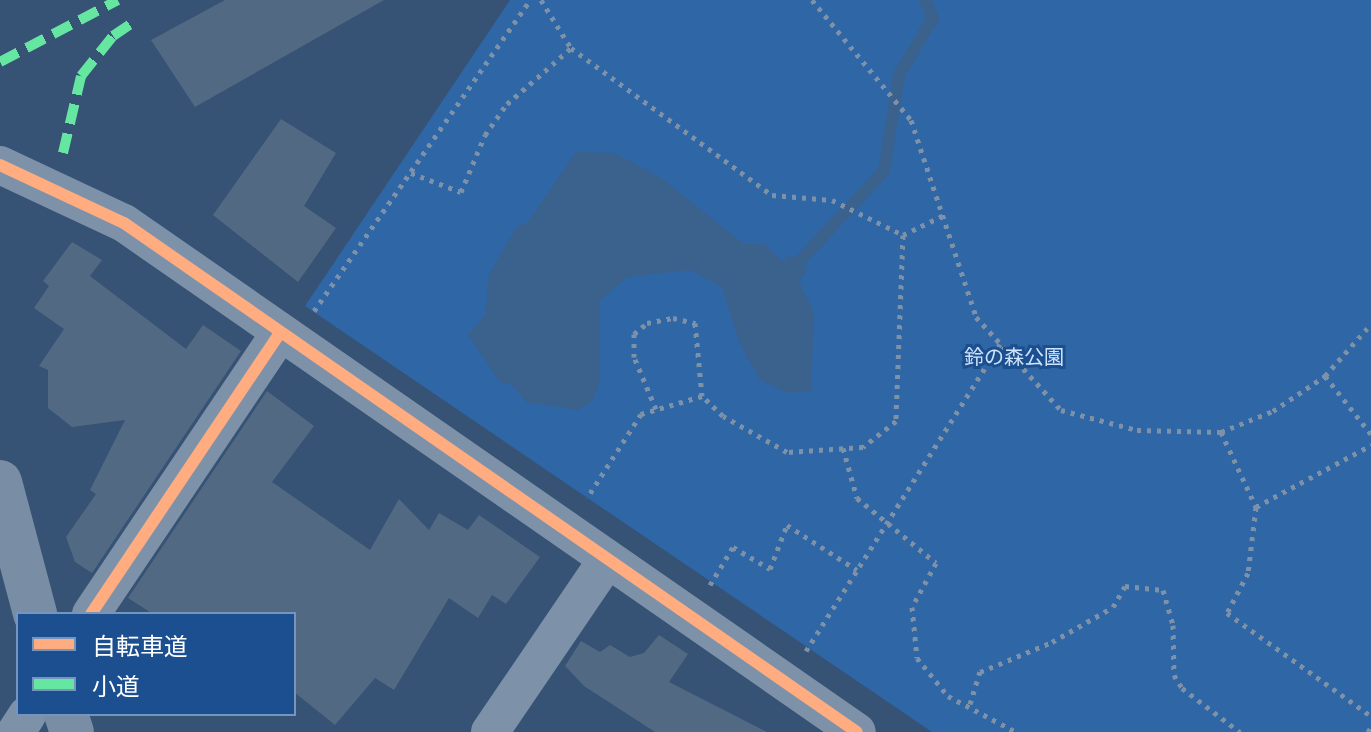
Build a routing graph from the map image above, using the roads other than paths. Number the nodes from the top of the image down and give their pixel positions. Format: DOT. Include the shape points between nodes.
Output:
graph roads {
  1 [pos="0,165"];
  2 [pos="293,328"];
  3 [pos="0,482"];
  4 [pos="607,560"];
  5 [pos="34,612"];
  6 [pos="92,612"];
  7 [pos="37,720"];
  8 [pos="72,732"];
  9 [pos="490,732"];
  10 [pos="857,732"];
  1 -- 2 [label="street" via="124,223"];
  2 -- 4 [label="street"];
  2 -- 6 [label="street"];
  3 -- 5 [label="main road"];
  4 -- 9 [label="street"];
  4 -- 10 [label="street"];
  7 -- 8 [label="main road"];
}
